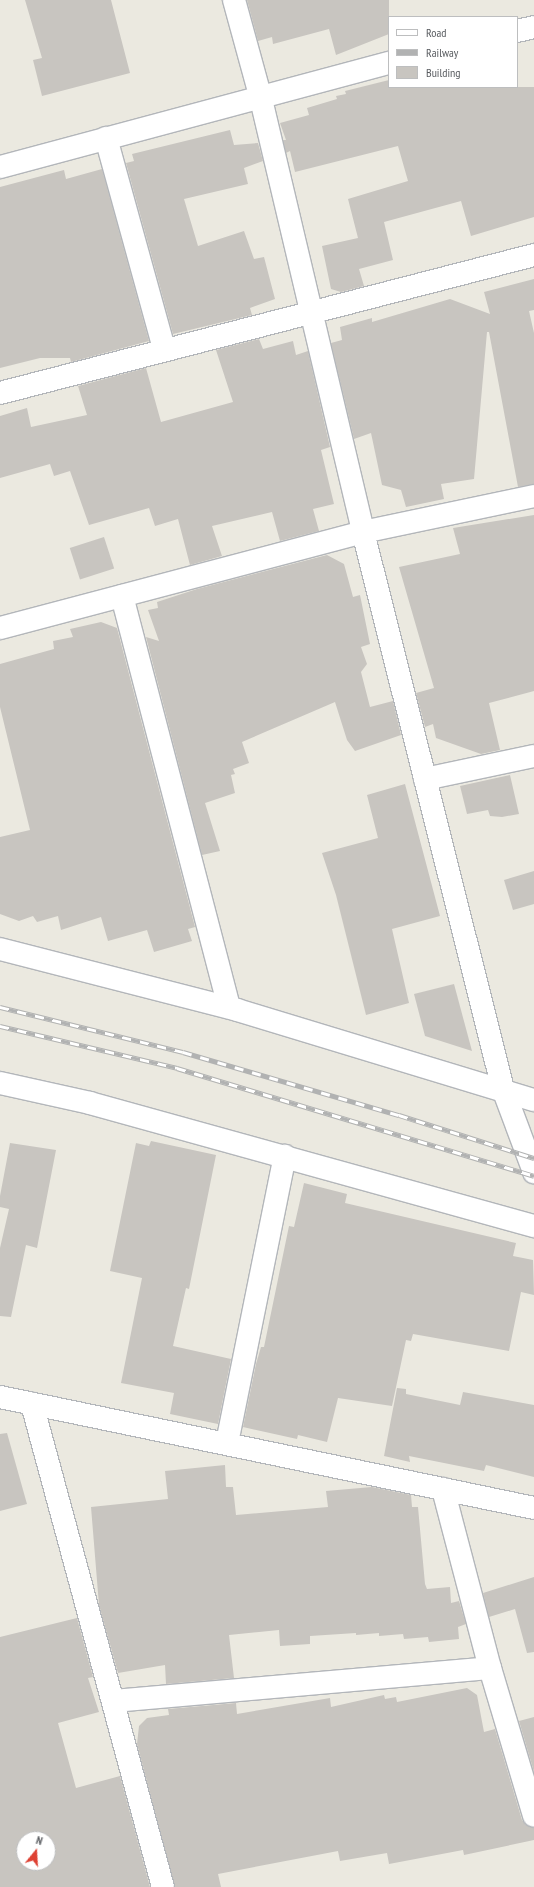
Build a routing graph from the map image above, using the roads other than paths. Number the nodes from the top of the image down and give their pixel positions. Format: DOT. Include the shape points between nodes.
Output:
graph roads {
  1 [pos="234,0"];
  2 [pos="534,26"];
  3 [pos="518,31"];
  4 [pos="388,63"];
  5 [pos="260,95"];
  6 [pos="106,138"];
  7 [pos="0,167"];
  8 [pos="534,255"];
  9 [pos="310,315"];
  10 [pos="164,349"];
  11 [pos="0,393"];
  12 [pos="534,496"];
  13 [pos="363,532"];
  14 [pos="122,596"];
  15 [pos="0,628"];
  16 [pos="534,756"];
  17 [pos="424,779"];
  18 [pos="0,949"];
  19 [pos="229,1008"];
  20 [pos="0,1084"];
  21 [pos="503,1089"];
  22 [pos="534,1100"];
  23 [pos="285,1156"];
  24 [pos="534,1172"];
  25 [pos="534,1226"];
  26 [pos="0,1398"];
  27 [pos="32,1404"];
  28 [pos="227,1443"];
  29 [pos="443,1489"];
  30 [pos="534,1508"];
  31 [pos="490,1668"];
  32 [pos="113,1701"];
  33 [pos="534,1816"];
  34 [pos="163,1887"];
  1 -- 5 [label="street"];
  2 -- 3 [label="street"];
  4 -- 5 [label="street"];
  5 -- 6 [label="street"];
  5 -- 9 [label="street"];
  6 -- 7 [label="street"];
  6 -- 10 [label="street"];
  8 -- 9 [label="street"];
  9 -- 10 [label="street"];
  9 -- 13 [label="street"];
  10 -- 11 [label="street"];
  12 -- 13 [label="street"];
  13 -- 14 [label="street"];
  13 -- 17 [label="street"];
  14 -- 15 [label="street"];
  14 -- 19 [label="street"];
  16 -- 17 [label="street"];
  17 -- 21 [label="street"];
  18 -- 19 [label="street"];
  19 -- 21 [label="street"];
  20 -- 23 [label="street" via="90,1103"];
  21 -- 22 [label="street"];
  21 -- 24 [label="street"];
  23 -- 25 [label="street"];
  23 -- 28 [label="street"];
  26 -- 27 [label="street"];
  27 -- 28 [label="street"];
  27 -- 32 [label="street"];
  28 -- 29 [label="street"];
  29 -- 30 [label="street"];
  29 -- 31 [label="street"];
  31 -- 32 [label="street"];
  31 -- 33 [label="street"];
  32 -- 34 [label="street"];
}
